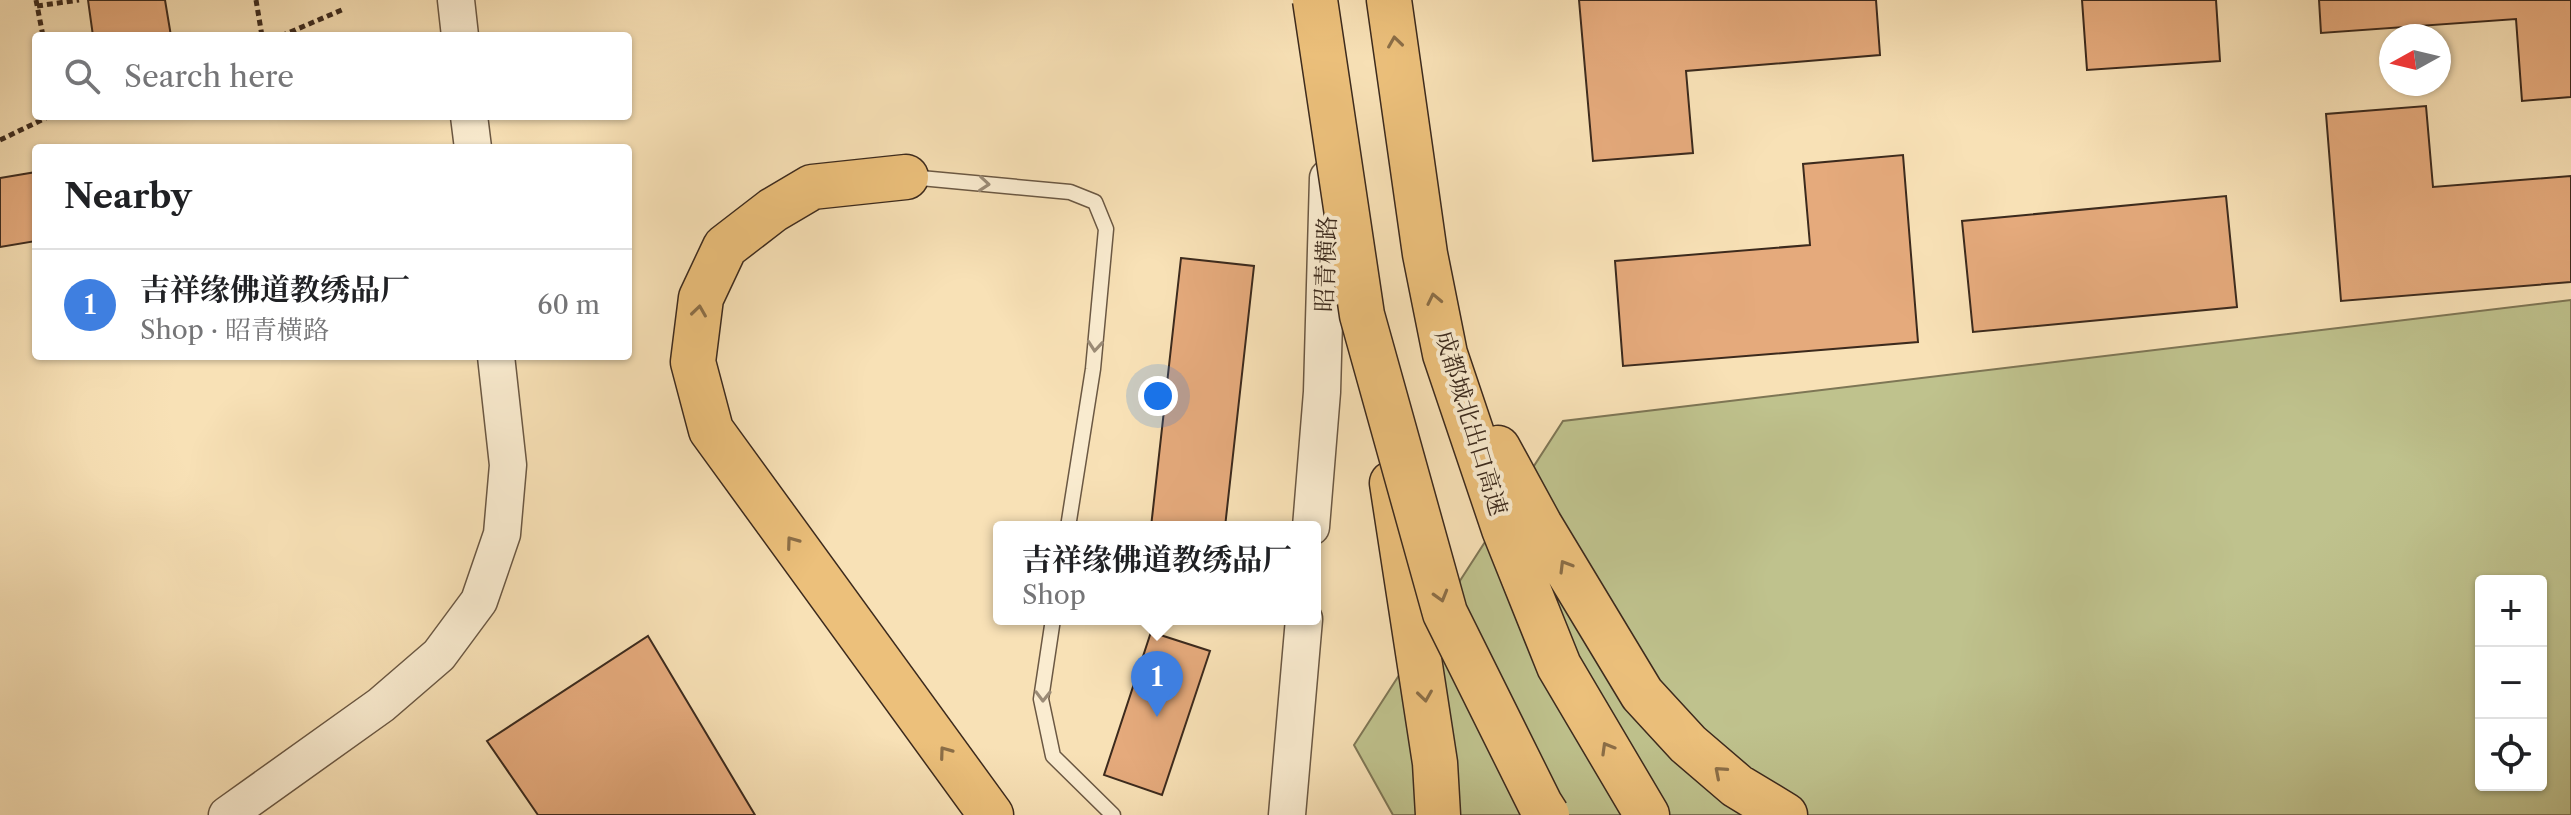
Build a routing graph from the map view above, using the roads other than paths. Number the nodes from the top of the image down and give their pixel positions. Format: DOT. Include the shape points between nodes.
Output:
graph roads {
  1 [pos="456,0"];
  2 [pos="1315,0"];
  3 [pos="1333,0"];
  4 [pos="1389,0"];
  5 [pos="460,32"];
  6 [pos="470,120"];
  7 [pos="472,144"];
  8 [pos="906,177"];
  9 [pos="1362,315"];
  10 [pos="1445,354"];
  11 [pos="496,360"];
  12 [pos="1069,521"];
  13 [pos="1311,521"];
  14 [pos="1052,625"];
  15 [pos="1303,625"];
  16 [pos="227,815"];
  17 [pos="991,815"];
  18 [pos="1113,815"];
  19 [pos="1287,815"];
  20 [pos="1438,815"];
  21 [pos="1547,815"];
  22 [pos="1647,815"];
  23 [pos="1785,815"];
  1 -- 5 [label="street"];
  2 -- 9 [label="highway, bridge"];
  3 -- 13 [label="street, 昭青横路" via="1322,392"];
  10 -- 4 [label="highway, 成都城北出口高速, one-way" via="1425,254"];
  6 -- 7 [label="street"];
  8 -- 12 [label="lane, one-way" via="1070,192 1095,202 1106,229 1093,369"];
  17 -- 8 [label="highway, one-way" via="711,430 693,362 701,298 725,247 812,187"];
  9 -- 20 [label="highway, one-way, bridge" via="1401,532"];
  9 -- 21 [label="highway, one-way, bridge" via="1445,613"];
  22 -- 10 [label="highway, 成都城北出口高速, one-way" via="1559,666 1504,529"];
  23 -- 10 [label="highway, one-way" via="1737,786 1642,694"];
  11 -- 16 [label="street" via="508,465 502,534 479,601 439,655 381,705"];
  14 -- 18 [label="lane, one-way" via="1041,699 1053,756"];
  15 -- 19 [label="street"];
}
